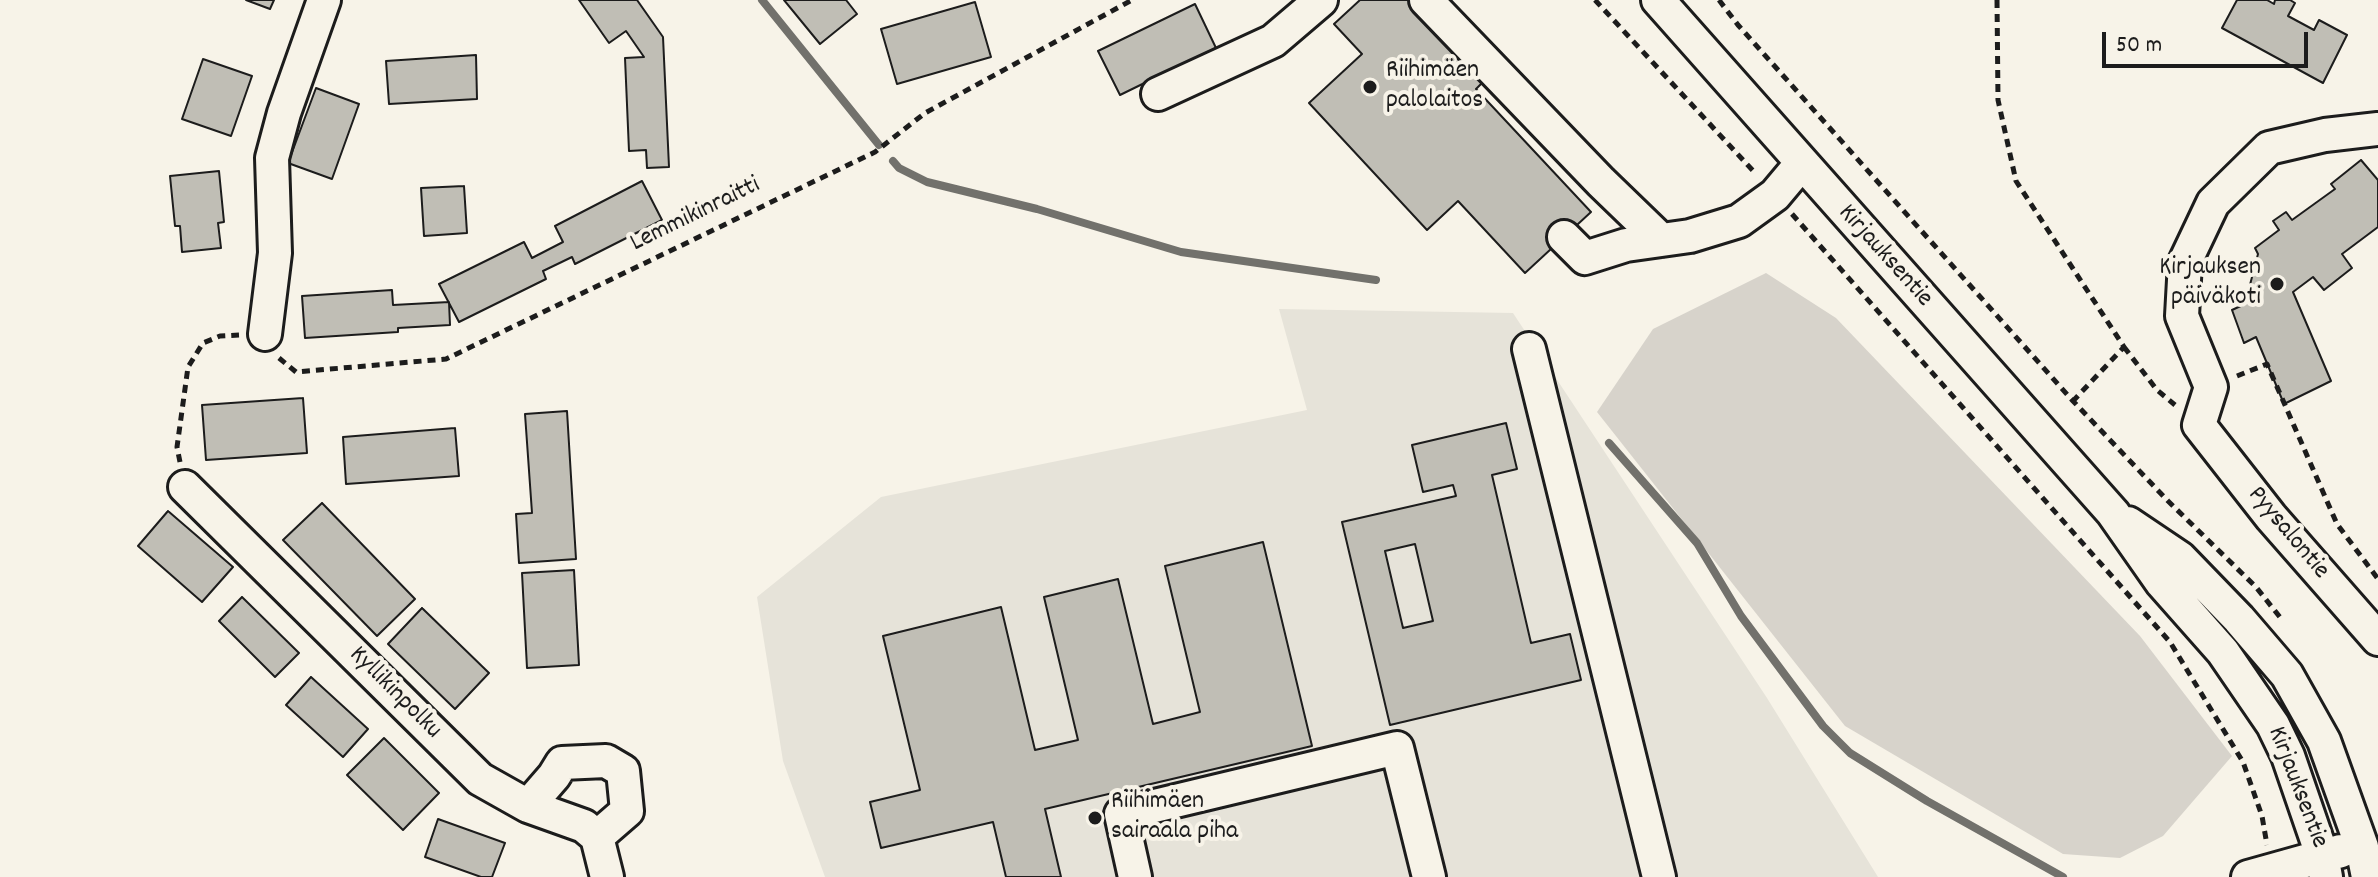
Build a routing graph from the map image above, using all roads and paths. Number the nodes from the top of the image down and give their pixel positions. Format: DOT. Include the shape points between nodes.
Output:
graph roads {
  1 [pos="324,0"];
  2 [pos="1132,0"];
  3 [pos="1321,0"];
  4 [pos="1426,0"];
  5 [pos="1595,0"];
  6 [pos="1658,0"];
  7 [pos="1719,0"];
  8 [pos="1997,0"];
  9 [pos="1158,94"];
  10 [pos="2378,129"];
  11 [pos="1801,164"];
  12 [pos="1775,195"];
  13 [pos="1564,237"];
  14 [pos="1661,240"];
  15 [pos="265,334"];
  16 [pos="2124,347"];
  17 [pos="1529,349"];
  18 [pos="2211,387"];
  19 [pos="2073,401"];
  20 [pos="185,487"];
  21 [pos="2113,513"];
  22 [pos="2378,579"];
  23 [pos="2289,629"];
  24 [pos="2378,639"];
  25 [pos="528,806"];
  26 [pos="2262,816"];
  27 [pos="597,837"];
  28 [pos="2369,856"];
  29 [pos="2324,866"];
  30 [pos="607,877"];
  31 [pos="1135,877"];
  32 [pos="1429,877"];
  33 [pos="1659,877"];
  34 [pos="2248,877"];
  1 -- 15 [label="street" via="272,158 275,253"];
  2 -- 15 [label="path, Lemmikinraitti" via="925,113 875,152 446,359 296,372 274,354"];
  3 -- 9 [label="street" via="1273,41"];
  4 -- 14 [label="street"];
  5 -- 12 [label="path"];
  6 -- 11 [label="street, Kirjauksentie"];
  7 -- 19 [label="path"];
  8 -- 16 [label="path" via="1998,100 2016,181"];
  10 -- 18 [label="street" via="2269,148 2213,203 2185,262 2182,316"];
  11 -- 12 [label="street"];
  11 -- 21 [label="street, Kirjauksentie"];
  12 -- 14 [label="street" via="1739,221"];
  12 -- 26 [label="path" via="2170,642 2243,762"];
  13 -- 14 [label="street" via="1585,258"];
  15 -- 20 [label="path" via="212,339 203,343 188,367 177,447"];
  16 -- 18 [label="path" via="2157,390 2177,406"];
  16 -- 19 [label="path"];
  17 -- 33 [label="street"];
  18 -- 22 [label="path" via="2267,364 2337,524"];
  18 -- 24 [label="street, Pyysalontie" via="2199,425"];
  19 -- 23 [label="path" via="2256,587"];
  20 -- 25 [label="street, Kyllikinpolku" via="480,779"];
  21 -- 28 [label="street, Kirjauksentie" via="2180,558 2287,675 2324,741"];
  21 -- 29 [label="street, Kirjauksentie" via="2162,583 2223,652 2273,725"];
  25 -- 27 [label="street, Kyllikinpolku" via="584,826"];
  25 -- 27 [label="street" via="562,763 606,761 623,771 627,811"];
  27 -- 30 [label="street"];
  28 -- 29 [label="street"];
  29 -- 34 [label="street"];
  31 -- 32 [label="street" via="1121,814 1397,748"];
}
